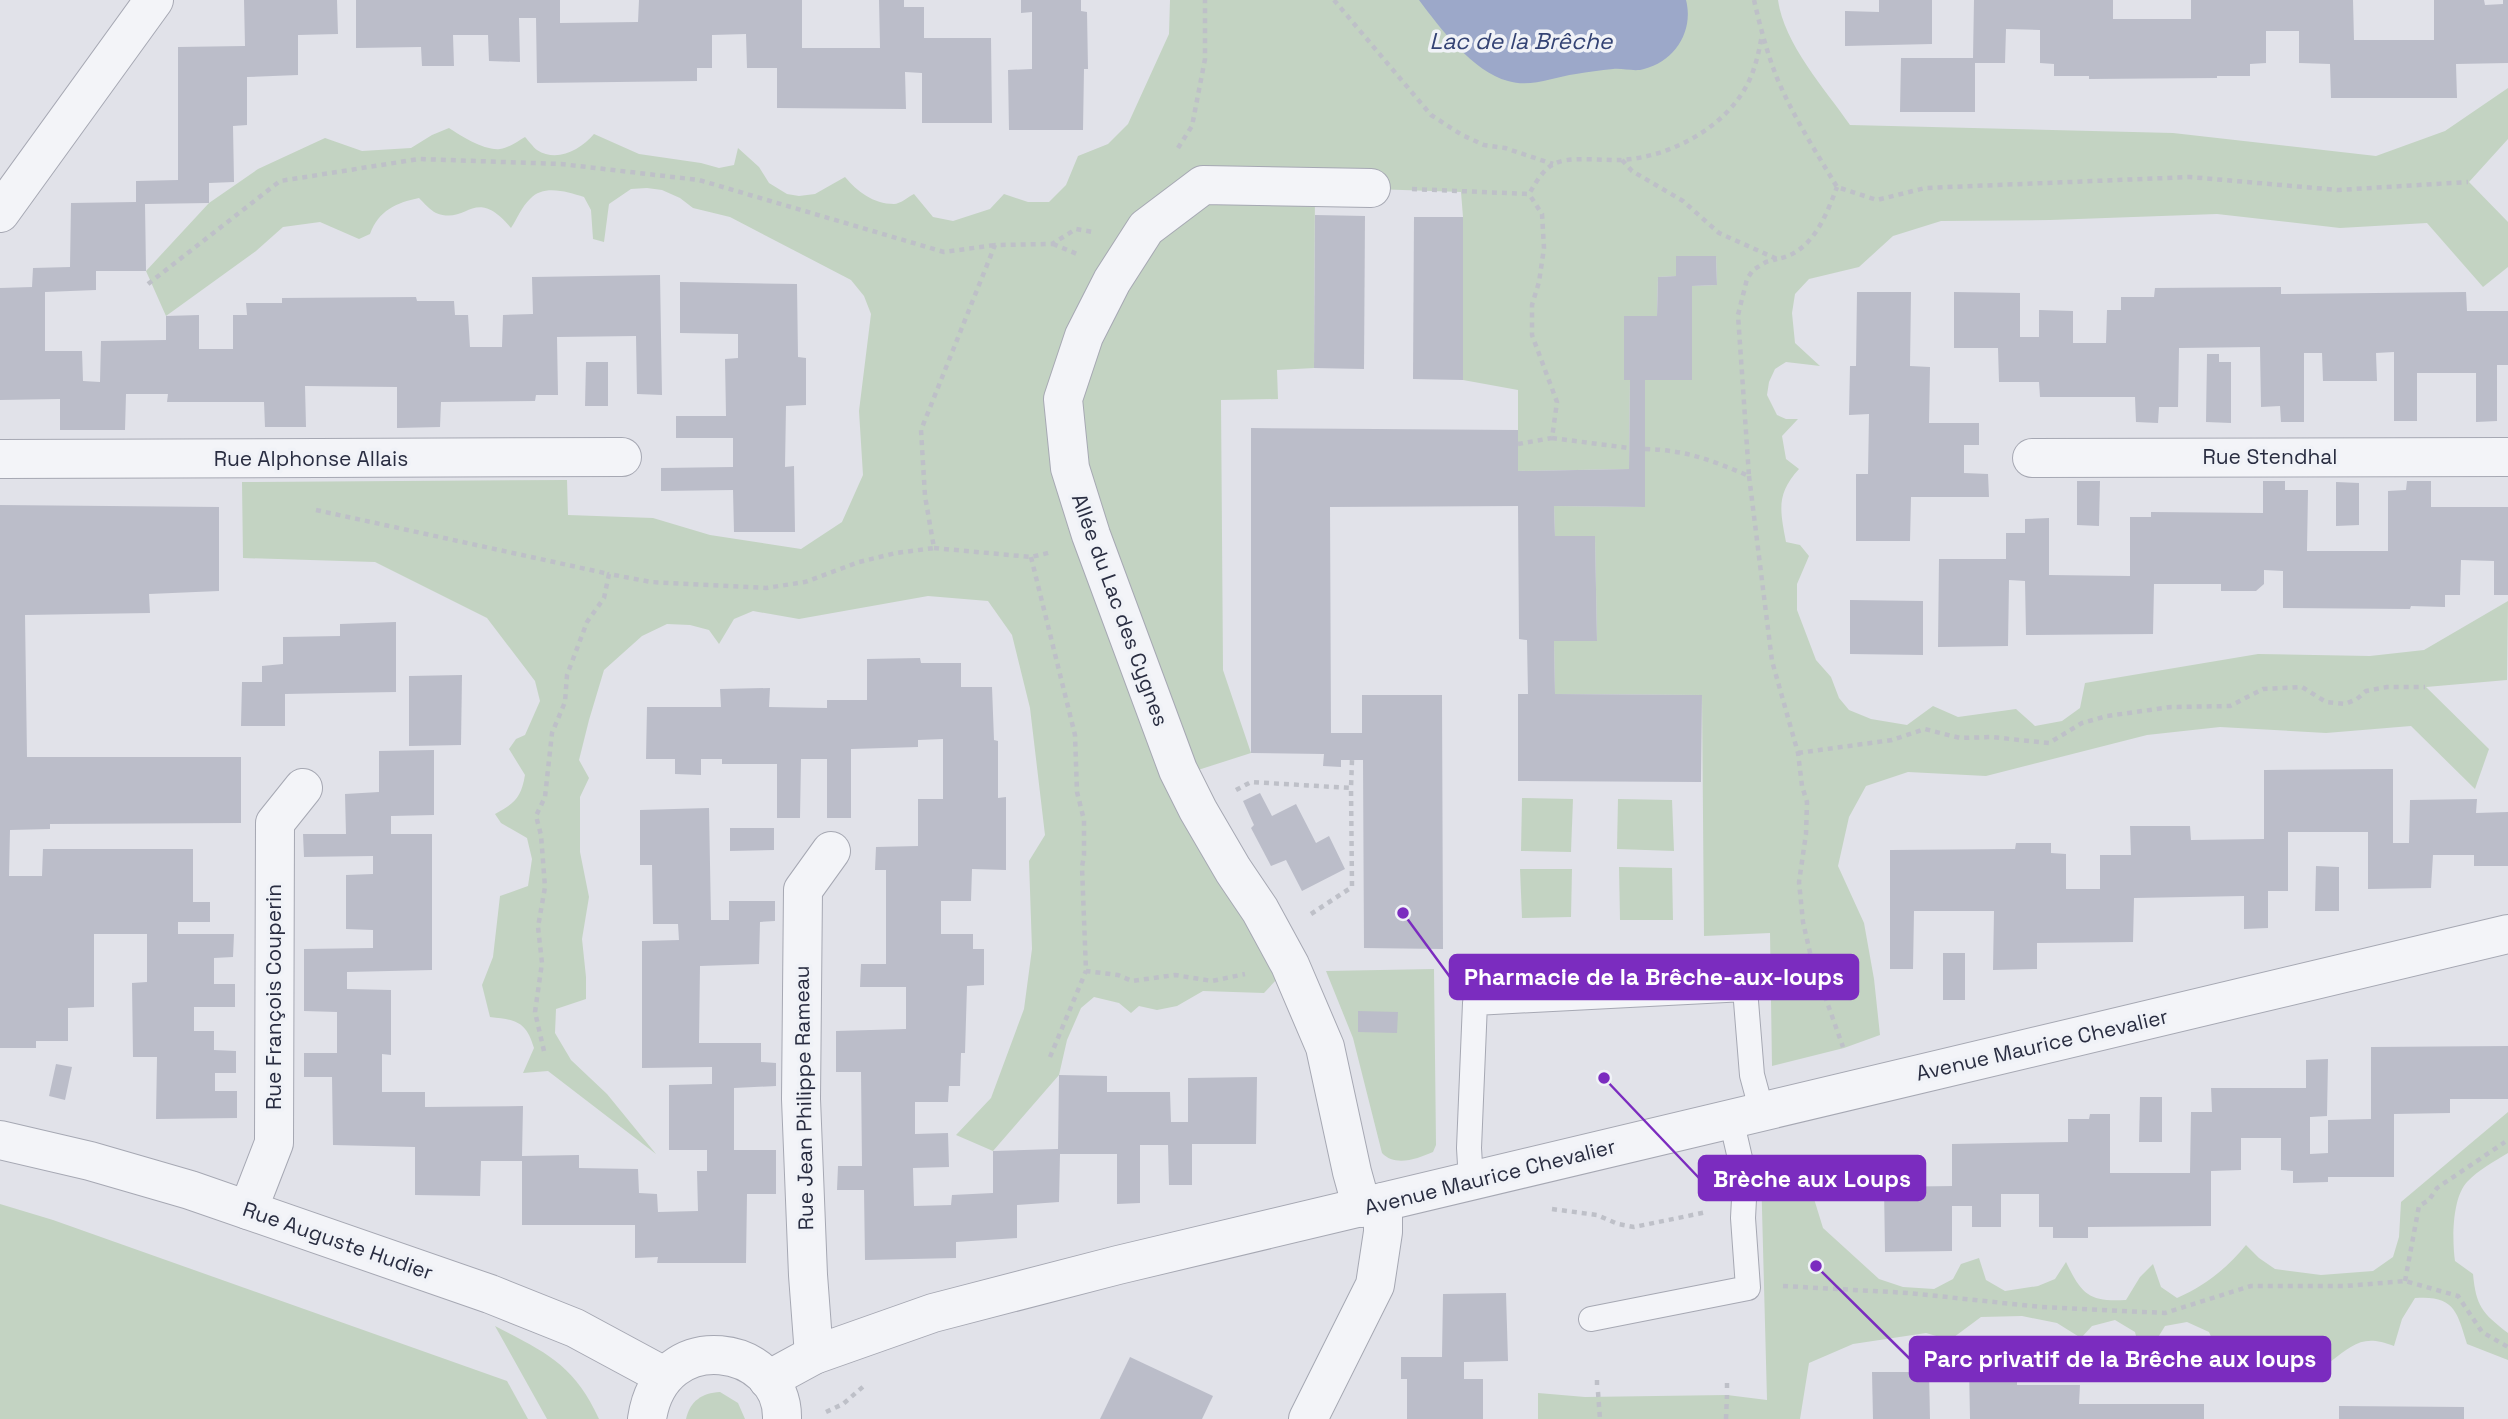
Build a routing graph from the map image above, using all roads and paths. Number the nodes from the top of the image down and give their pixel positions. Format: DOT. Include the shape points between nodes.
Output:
graph roads {
  1 [pos="154,0"];
  2 [pos="1205,0"];
  3 [pos="1334,0"];
  4 [pos="1754,0"];
  5 [pos="1762,34"];
  6 [pos="1174,156"];
  7 [pos="1622,160"];
  8 [pos="1553,164"];
  9 [pos="2468,182"];
  10 [pos="1837,187"];
  11 [pos="1371,188"];
  12 [pos="1529,194"];
  13 [pos="0,213"];
  14 [pos="1102,233"];
  15 [pos="995,245"];
  16 [pos="1777,259"];
  17 [pos="148,284"];
  18 [pos="1552,438"];
  19 [pos="1518,444"];
  20 [pos="1629,448"];
  21 [pos="1645,449"];
  22 [pos="622,457"];
  23 [pos="2508,457"];
  24 [pos="2032,458"];
  25 [pos="0,459"];
  26 [pos="1749,477"];
  27 [pos="316,510"];
  28 [pos="1091,535"];
  29 [pos="934,548"];
  30 [pos="1031,557"];
  31 [pos="609,574"];
  32 [pos="2425,687"];
  33 [pos="1798,753"];
  34 [pos="1352,760"];
  35 [pos="303,788"];
  36 [pos="1351,788"];
  37 [pos="1198,810"];
  38 [pos="831,851"];
  39 [pos="2508,934"];
  40 [pos="1282,951"];
  41 [pos="1086,971"];
  42 [pos="1844,1048"];
  43 [pos="544,1051"];
  44 [pos="1050,1057"];
  45 [pos="1746,1116"];
  46 [pos="2505,1142"];
  47 [pos="1,1144"];
  48 [pos="1471,1181"];
  49 [pos="1373,1205"];
  50 [pos="248,1210"];
  51 [pos="2405,1281"];
  52 [pos="1782,1286"];
  53 [pos="1591,1318"];
  54 [pos="2508,1347"];
  55 [pos="814,1355"];
  56 [pos="664,1376"];
  57 [pos="768,1380"];
  58 [pos="1598,1392"];
  59 [pos="1727,1395"];
  60 [pos="647,1419"];
  61 [pos="782,1419"];
  62 [pos="1308,1419"];
  63 [pos="1600,1419"];
  64 [pos="1727,1419"];
  1 -- 13 [label="street"];
  2 -- 6 [label="path" via="1205,59 1192,126"];
  3 -- 8 [label="path" via="1431,115 1484,145"];
  4 -- 5 [label="path"];
  5 -- 7 [label="path" via="1748,82 1718,120 1687,142"];
  5 -- 10 [label="path" via="1777,79"];
  7 -- 8 [label="path"];
  7 -- 16 [label="path" via="1632,171 1683,201 1718,233"];
  8 -- 12 [label="path"];
  9 -- 10 [label="path" via="2338,190 2190,177 1925,188 1877,200"];
  10 -- 16 [label="path" via="1823,223 1802,248"];
  11 -- 12 [label="path"];
  11 -- 28 [label="street, Allée du Lac des Cygnes" via="1203,186 1146,228 1084,336 1063,399 1070,468"];
  12 -- 18 [label="path" via="1542,214 1545,248 1532,305 1532,335 1557,402"];
  14 -- 15 [label="path" via="1076,229 1052,244"];
  15 -- 17 [label="path" via="944,252 699,180 561,164 418,159 280,181"];
  15 -- 29 [label="path" via="922,430 925,496"];
  16 -- 26 [label="path" via="1766,262 1747,279 1738,315"];
  18 -- 19 [label="path"];
  18 -- 20 [label="path"];
  21 -- 26 [label="path" via="1707,458"];
  22 -- 25 [label="street, Rue Alphonse Allais"];
  23 -- 24 [label="street, Rue Stendhal"];
  26 -- 33 [label="path" via="1772,661"];
  27 -- 31 [label="path"];
  28 -- 30 [label="path" via="1064,550"];
  28 -- 37 [label="street, Allée du Lac des Cygnes" via="1178,770"];
  29 -- 30 [label="path"];
  29 -- 31 [label="path" via="859,562 805,582 766,587 651,582"];
  30 -- 41 [label="path" via="1075,735 1075,773 1084,820"];
  31 -- 43 [label="path" via="604,598 587,622 567,675 565,702 552,733 545,797 536,816 545,887 538,927 542,963 535,1012"];
  32 -- 33 [label="path" via="2367,691 2345,704 2326,702 2302,687 2263,689 2230,706 2171,706 2107,716 2082,723 2049,743 1960,738 1925,729 1892,740"];
  33 -- 42 [label="path" via="1807,802 1799,882 1802,922"];
  34 -- 36 [label="path"];
  35 -- 50 [label="street, Rue François Couperin" via="275,823 274,1143"];
  36 -- 37 [label="path" via="1251,782"];
  36 -- 40 [label="path" via="1352,887"];
  37 -- 40 [label="street, Allée du Lac des Cygnes"];
  38 -- 55 [label="street, Rue Jean Philippe Rameau" via="803,890 801,1099"];
  39 -- 45 [label="street, Avenue Maurice Chevalier"];
  40 -- 41 [label="path" via="1212,981 1175,975 1132,981"];
  40 -- 49 [label="street, Allée du Lac des Cygnes" via="1325,1047 1352,1172"];
  41 -- 44 [label="path"];
  45 -- 48 [label="street, Avenue Maurice Chevalier"];
  45 -- 48 [label="lane" via="1752,1075 1745,989 1475,1003"];
  45 -- 53 [label="lane" via="1743,1218 1748,1287"];
  46 -- 51 [label="path" via="2437,1188 2419,1206"];
  47 -- 50 [label="street, Rue Auguste Hudier" via="90,1161"];
  48 -- 49 [label="street, Avenue Maurice Chevalier"];
  49 -- 55 [label="street, Avenue Maurice Chevalier" via="933,1313"];
  49 -- 62 [label="street, Allée du Lac des Cygnes" via="1383,1232 1376,1285"];
  50 -- 56 [label="street, Rue Auguste Hudier" via="490,1294 562,1323"];
  51 -- 52 [label="path" via="2252,1286 2165,1314"];
  51 -- 54 [label="path" via="2458,1296 2482,1332"];
  55 -- 57 [label="street, Avenue Maurice Chevalier"];
  56 -- 57 [label="street" via="679,1363 717,1354 737,1357"];
  56 -- 60 [label="street" via="652,1396"];
  57 -- 61 [label="street"];
  58 -- 63 [label="path"];
  59 -- 64 [label="path"];
}
